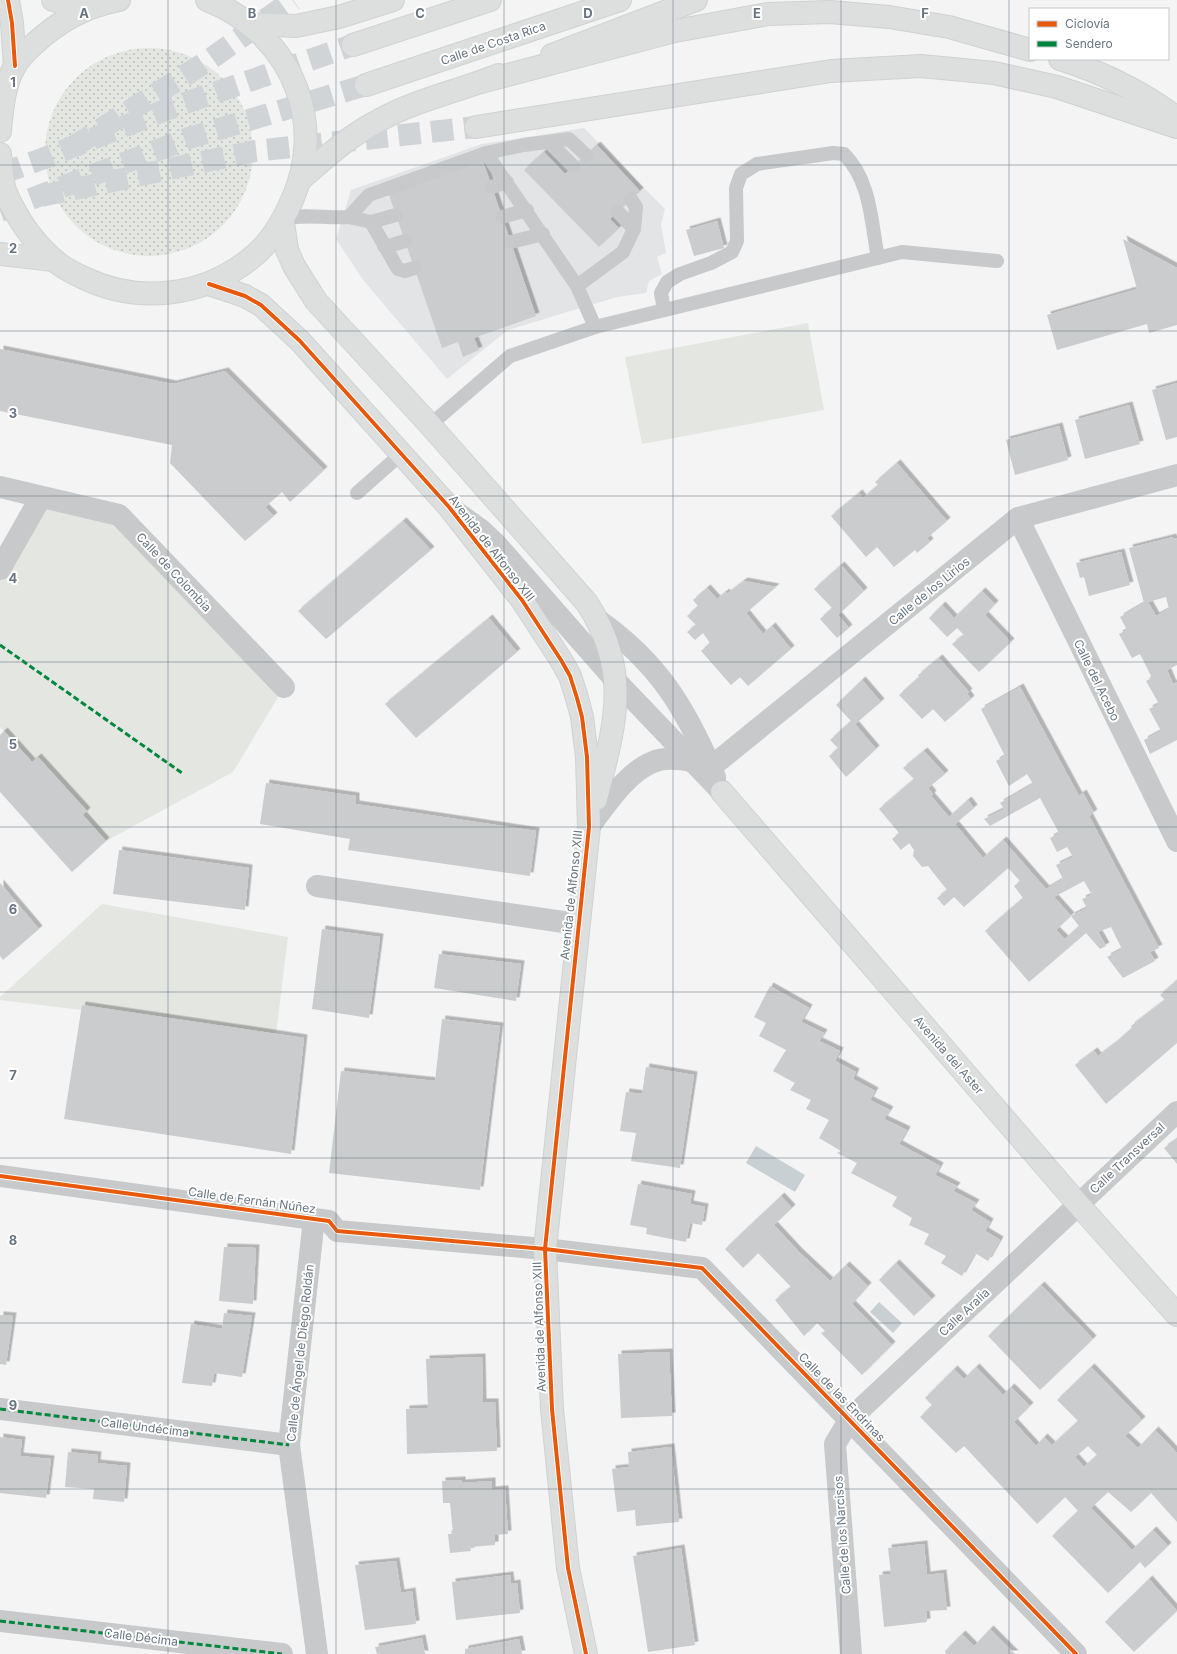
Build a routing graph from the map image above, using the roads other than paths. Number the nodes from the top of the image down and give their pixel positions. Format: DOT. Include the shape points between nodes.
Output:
graph roads {
  1 [pos="8,0"];
  2 [pos="53,0"];
  3 [pos="207,0"];
  4 [pos="393,0"];
  5 [pos="490,0"];
  6 [pos="620,0"];
  7 [pos="696,0"];
  8 [pos="109,2"];
  9 [pos="250,24"];
  10 [pos="353,45"];
  11 [pos="1029,50"];
  12 [pos="1063,60"];
  13 [pos="14,66"];
  14 [pos="481,82"];
  15 [pos="366,85"];
  16 [pos="1177,118"];
  17 [pos="1,120"];
  18 [pos="476,127"];
  19 [pos="1177,127"];
  20 [pos="549,142"];
  21 [pos="486,153"];
  22 [pos="0,154"];
  23 [pos="586,155"];
  24 [pos="573,166"];
  25 [pos="302,178"];
  26 [pos="507,182"];
  27 [pos="492,187"];
  28 [pos="631,200"];
  29 [pos="526,210"];
  30 [pos="618,212"];
  31 [pos="396,215"];
  32 [pos="502,216"];
  33 [pos="349,217"];
  34 [pos="283,221"];
  35 [pos="371,222"];
  36 [pos="634,229"];
  37 [pos="542,234"];
  38 [pos="405,241"];
  39 [pos="511,242"];
  40 [pos="384,246"];
  41 [pos="0,254"];
  42 [pos="878,258"];
  43 [pos="54,260"];
  44 [pos="997,261"];
  45 [pos="414,268"];
  46 [pos="210,284"];
  47 [pos="577,286"];
  48 [pos="664,310"];
  49 [pos="595,327"];
  50 [pos="430,425"];
  51 [pos="401,454"];
  52 [pos="1177,475"];
  53 [pos="0,487"];
  54 [pos="357,493"];
  55 [pos="40,497"];
  56 [pos="449,507"];
  57 [pos="1018,518"];
  58 [pos="0,569"];
  59 [pos="598,620"];
  60 [pos="616,681"];
  61 [pos="284,688"];
  62 [pos="702,764"];
  63 [pos="722,792"];
  64 [pos="588,827"];
  65 [pos="1177,841"];
  66 [pos="317,886"];
  67 [pos="577,924"];
  68 [pos="1177,1112"];
  69 [pos="0,1176"];
  70 [pos="1078,1204"];
  71 [pos="314,1219"];
  72 [pos="546,1249"];
  73 [pos="1177,1316"];
  74 [pos="0,1409"];
  75 [pos="850,1420"];
  76 [pos="289,1445"];
  77 [pos="0,1621"];
  78 [pos="282,1654"];
  79 [pos="317,1654"];
  80 [pos="586,1654"];
  81 [pos="850,1654"];
  82 [pos="1076,1654"];
  1 -- 13 [label="main road"];
  2 -- 8 [label="main road" via="68,4"];
  3 -- 9 [label="main road" via="231,11"];
  4 -- 9 [label="main road" via="339,17 296,26"];
  5 -- 10 [label="main road"];
  6 -- 15 [label="main road, Calle de Costa Rica"];
  7 -- 14 [label="main road"];
  8 -- 13 [label="main road" via="66,18 41,38"];
  9 -- 25 [label="main road" via="265,37 291,74 301,102 306,140"];
  11 -- 14 [label="main road" via="949,27 888,17 830,12 768,14 675,31"];
  12 -- 16 [label="main road" via="1150,98"];
  13 -- 17 [label="main road" via="6,88"];
  14 -- 25 [label="main road" via="400,110 379,120 346,140"];
  18 -- 19 [label="main road" via="831,71 921,66 994,73 1057,87"];
  20 -- 21 [label="lane"];
  20 -- 23 [label="lane" via="569,139"];
  20 -- 24 [label="lane"];
  21 -- 26 [label="lane"];
  21 -- 33 [label="lane" via="370,195"];
  22 -- 43 [label="main road" via="5,191 25,229"];
  25 -- 34 [label="main road"];
  26 -- 27 [label="lane"];
  26 -- 29 [label="lane"];
  28 -- 36 [label="lane" via="636,207"];
  29 -- 32 [label="lane"];
  29 -- 37 [label="lane"];
  30 -- 36 [label="lane"];
  31 -- 35 [label="lane"];
  33 -- 34 [label="lane" via="302,216"];
  33 -- 35 [label="lane"];
  34 -- 46 [label="main road" via="251,259"];
  34 -- 50 [label="main road, Avenida de Alfonso XIII" via="287,250 316,301"];
  35 -- 40 [label="lane"];
  36 -- 47 [label="lane" via="623,252"];
  37 -- 39 [label="lane"];
  37 -- 47 [label="lane"];
  38 -- 40 [label="lane"];
  40 -- 45 [label="lane" via="398,270"];
  41 -- 43 [label="main road"];
  42 -- 44 [label="lane" via="902,252"];
  42 -- 48 [label="lane"];
  42 -- 48 [label="lane" via="865,187 854,164 844,154 833,153 757,164 741,174 736,188 737,241 732,252 667,282 661,293"];
  43 -- 46 [label="main road" via="101,286 125,292 156,295"];
  46 -- 51 [label="main road, Avenida de Alfonso XIII" via="245,296 266,310 300,341"];
  47 -- 49 [label="lane"];
  48 -- 49 [label="lane"];
  49 -- 50 [label="lane" via="510,356"];
  50 -- 59 [label="main road, Avenida de Alfonso XIII" via="587,603"];
  51 -- 54 [label="lane"];
  51 -- 56 [label="main road, Avenida de Alfonso XIII"];
  52 -- 57 [label="street, Calle de los Lirios"];
  53 -- 55 [label="street, Calle de Colombia"];
  55 -- 58 [label="street"];
  55 -- 61 [label="street, Calle de Colombia" via="119,515"];
  56 -- 60 [label="street" via="496,544"];
  56 -- 64 [label="main road, Avenida de Alfonso XIII" via="522,600 570,676 582,717 587,757"];
  57 -- 62 [label="street, Calle de los Lirios"];
  57 -- 65 [label="street, Calle del Acebo"];
  59 -- 60 [label="main road, Avenida de Alfonso XIII" via="610,653"];
  59 -- 62 [label="street" via="620,636 655,670 683,709"];
  60 -- 62 [label="street"];
  60 -- 64 [label="main road, Avenida de Alfonso XIII" via="615,715"];
  62 -- 63 [label="street"];
  62 -- 64 [label="street" via="672,758 653,762 622,785"];
  63 -- 70 [label="main road, Avenida del Aster"];
  64 -- 67 [label="main road, Avenida de Alfonso XIII"];
  66 -- 67 [label="street, Avenida de Alfonso XIII"];
  67 -- 72 [label="main road, Avenida de Alfonso XIII"];
  68 -- 70 [label="street, Calle Transversal"];
  69 -- 71 [label="street, Calle de Fernán Núñez"];
  70 -- 73 [label="main road, Avenida del Aster"];
  70 -- 75 [label="street, Calle Aralia"];
  71 -- 72 [label="street, Calle de Fernán Núñez" via="329,1221 337,1231"];
  71 -- 76 [label="street, Calle de Ángel de Diego Roldán"];
  72 -- 75 [label="street, Calle de las Endrinas" via="702,1268"];
  72 -- 80 [label="main road, Avenida de Alfonso XIII" via="552,1409 568,1568"];
  74 -- 76 [label="street, Calle Undécima"];
  75 -- 81 [label="street, Calle de los Narcisos" via="835,1444"];
  75 -- 82 [label="street, Calle de las Endrinas"];
  76 -- 79 [label="street, Calle de Ángel de Diego Roldán"];
  77 -- 78 [label="street, Calle Décima"];
}
